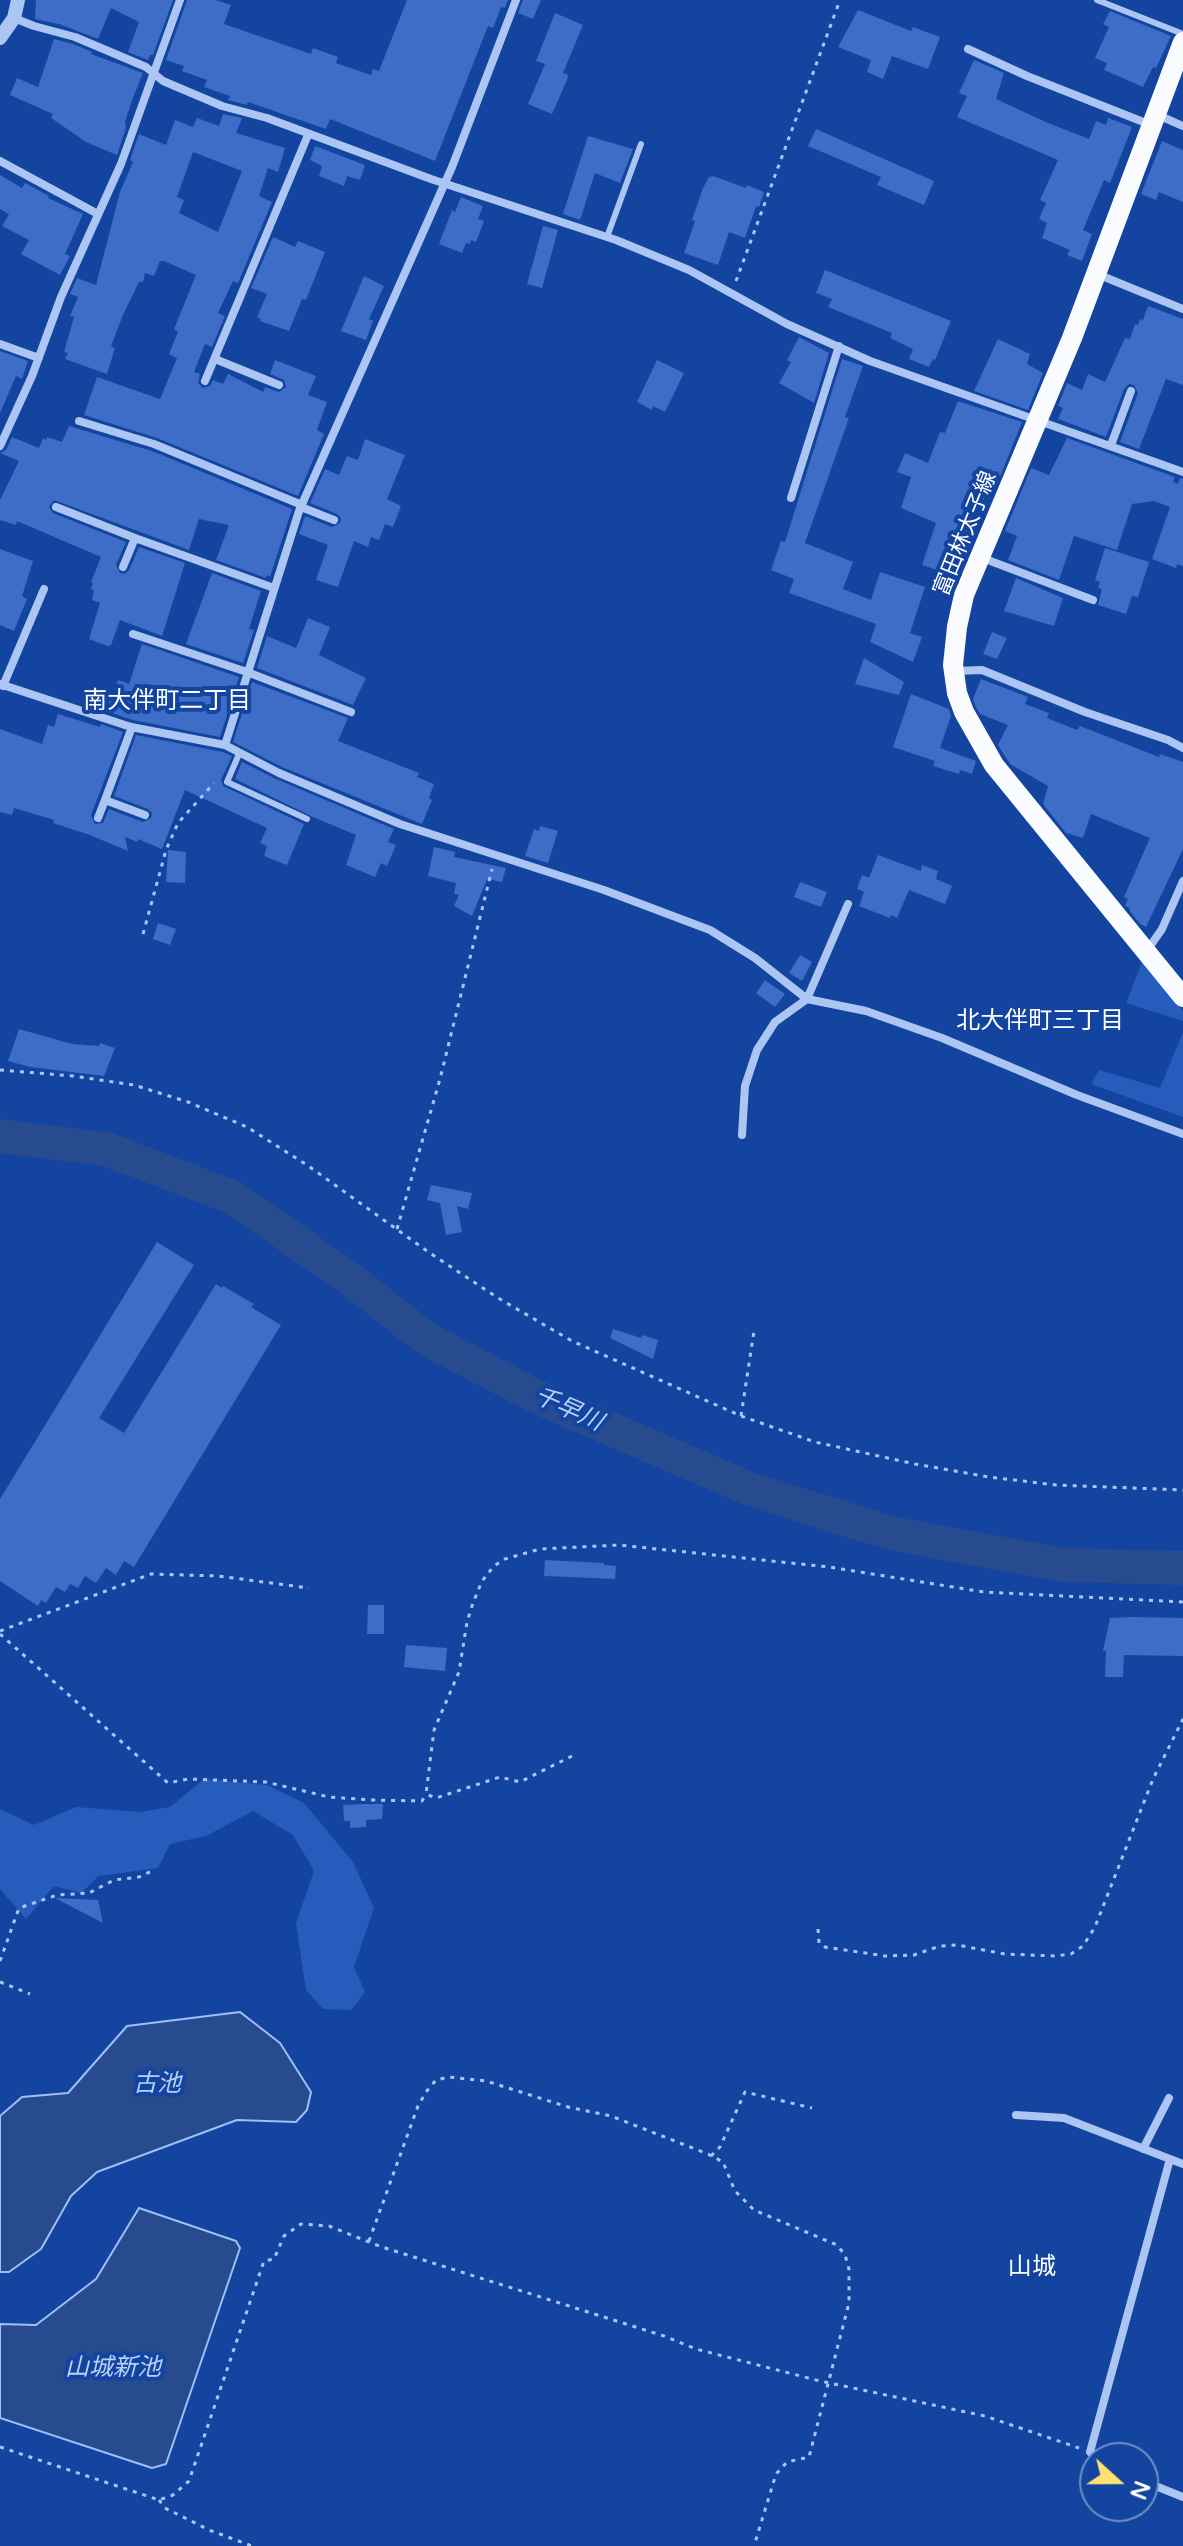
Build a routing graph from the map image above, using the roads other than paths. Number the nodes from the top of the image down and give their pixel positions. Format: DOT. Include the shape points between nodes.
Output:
graph roads {
  1 [pos="18,0"];
  2 [pos="180,0"];
  3 [pos="516,0"];
  4 [pos="1097,0"];
  5 [pos="14,18"];
  6 [pos="1183,34"];
  7 [pos="0,38"];
  8 [pos="1183,42"];
  9 [pos="968,49"];
  10 [pos="153,73"];
  11 [pos="1154,120"];
  12 [pos="1183,126"];
  13 [pos="308,135"];
  14 [pos="641,144"];
  15 [pos="0,161"];
  16 [pos="445,183"];
  17 [pos="98,214"];
  18 [pos="607,237"];
  19 [pos="1097,274"];
  20 [pos="1183,309"];
  21 [pos="0,344"];
  22 [pos="839,346"];
  23 [pos="39,358"];
  24 [pos="215,359"];
  25 [pos="205,381"];
  26 [pos="279,385"];
  27 [pos="1131,391"];
  28 [pos="79,421"];
  29 [pos="1039,421"];
  30 [pos="1111,445"];
  31 [pos="0,446"];
  32 [pos="1183,472"];
  33 [pos="791,498"];
  34 [pos="301,506"];
  35 [pos="56,507"];
  36 [pos="334,520"];
  37 [pos="135,538"];
  38 [pos="979,557"];
  39 [pos="123,567"];
  40 [pos="274,588"];
  41 [pos="44,589"];
  42 [pos="1093,600"];
  43 [pos="133,634"];
  44 [pos="954,671"];
  45 [pos="247,672"];
  46 [pos="2,685"];
  47 [pos="351,712"];
  48 [pos="132,727"];
  49 [pos="225,745"];
  50 [pos="1183,748"];
  51 [pos="239,754"];
  52 [pos="105,800"];
  53 [pos="145,815"];
  54 [pos="98,818"];
  55 [pos="307,819"];
  56 [pos="1183,881"];
  57 [pos="848,904"];
  58 [pos="1146,952"];
  59 [pos="1183,997"];
  60 [pos="807,999"];
  61 [pos="1183,1134"];
  62 [pos="742,1135"];
  63 [pos="1169,2098"];
  64 [pos="1016,2115"];
  65 [pos="1143,2149"];
  66 [pos="1170,2159"];
  67 [pos="1183,2164"];
  68 [pos="1093,2442"];
  69 [pos="1159,2487"];
  70 [pos="1183,2497"];
  1 -- 5 [label="street"];
  2 -- 10 [label="street"];
  3 -- 16 [label="street"];
  4 -- 6 [label="lane"];
  5 -- 7 [label="street"];
  5 -- 10 [label="street" via="75,37"];
  8 -- 11 [label="main road, 富田林太子線"];
  9 -- 11 [label="street" via="1027,76"];
  10 -- 13 [label="street" via="222,106"];
  10 -- 17 [label="street"];
  11 -- 12 [label="street"];
  11 -- 19 [label="main road, 富田林太子線"];
  13 -- 16 [label="street"];
  13 -- 24 [label="street"];
  14 -- 18 [label="lane"];
  15 -- 17 [label="street"];
  16 -- 18 [label="street"];
  16 -- 34 [label="street"];
  17 -- 23 [label="street"];
  18 -- 22 [label="street" via="689,270"];
  19 -- 20 [label="street"];
  19 -- 29 [label="main road, 富田林太子線"];
  21 -- 23 [label="street"];
  22 -- 29 [label="street"];
  22 -- 33 [label="street"];
  23 -- 31 [label="street"];
  24 -- 25 [label="street"];
  24 -- 26 [label="street"];
  27 -- 30 [label="street"];
  28 -- 34 [label="street" via="154,444"];
  29 -- 30 [label="street"];
  29 -- 38 [label="main road, 富田林太子線"];
  30 -- 32 [label="street"];
  34 -- 36 [label="street"];
  34 -- 40 [label="street"];
  35 -- 37 [label="street"];
  37 -- 39 [label="street"];
  37 -- 40 [label="street"];
  38 -- 42 [label="street"];
  38 -- 44 [label="main road, 富田林太子線" via="959,611"];
  40 -- 45 [label="street"];
  41 -- 46 [label="street"];
  43 -- 45 [label="street"];
  44 -- 50 [label="street" via="982,670"];
  44 -- 58 [label="main road, 富田林太子線" via="964,712 994,765"];
  45 -- 47 [label="street"];
  45 -- 49 [label="street"];
  46 -- 48 [label="street"];
  48 -- 49 [label="street"];
  48 -- 52 [label="street"];
  49 -- 51 [label="street"];
  51 -- 55 [label="lane" via="227,782"];
  51 -- 60 [label="street" via="400,824 710,930"];
  52 -- 53 [label="street"];
  52 -- 54 [label="street"];
  56 -- 58 [label="street"];
  57 -- 60 [label="street"];
  58 -- 59 [label="main road, 富田林太子線"];
  60 -- 61 [label="street" via="866,1011 942,1038"];
  60 -- 62 [label="street" via="775,1022 757,1050 745,1086"];
  63 -- 65 [label="street"];
  64 -- 65 [label="street" via="1064,2118"];
  65 -- 66 [label="street"];
  66 -- 67 [label="street"];
  66 -- 68 [label="street"];
  69 -- 70 [label="street"];
}
